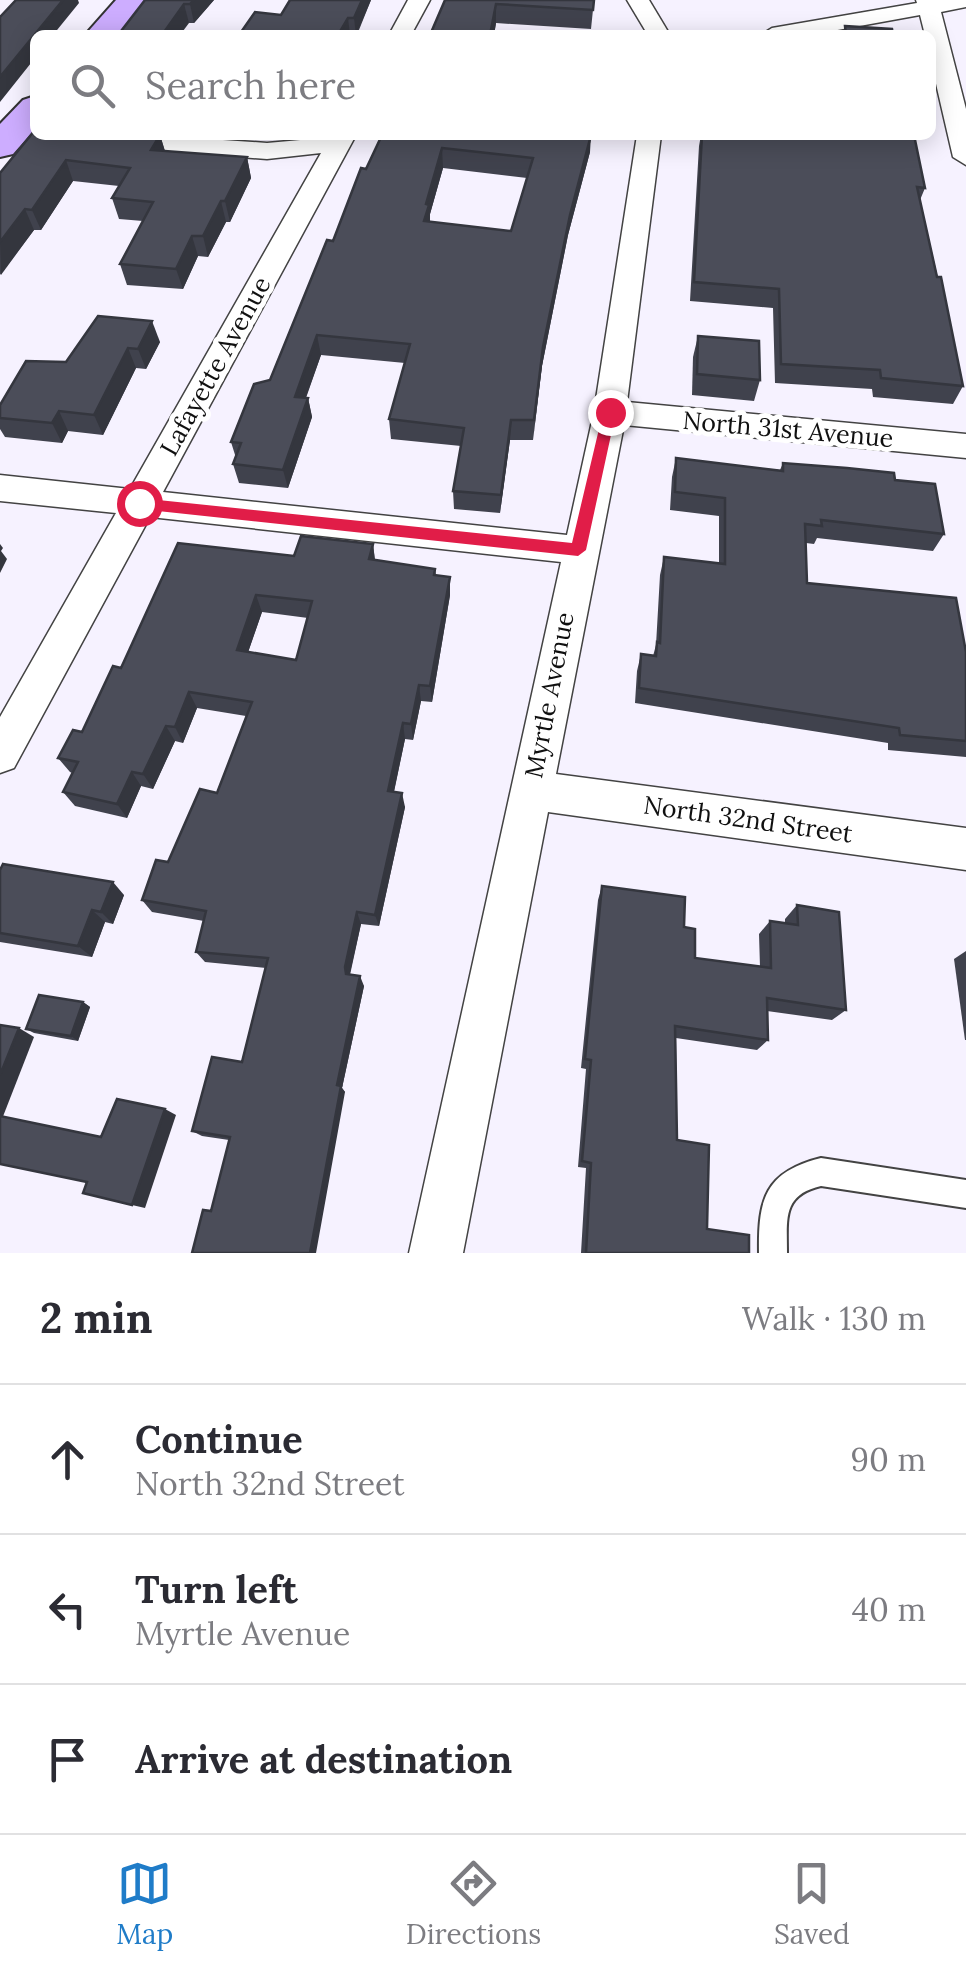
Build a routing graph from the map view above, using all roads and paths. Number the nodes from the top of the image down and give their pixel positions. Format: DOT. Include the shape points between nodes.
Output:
graph roads {
  1 [pos="134,0"];
  2 [pos="419,0"];
  3 [pos="638,0"];
  4 [pos="966,1"];
  5 [pos="928,4"];
  6 [pos="107,30"];
  7 [pos="403,30"];
  8 [pos="657,30"];
  9 [pos="797,30"];
  10 [pos="934,30"];
  11 [pos="936,36"];
  12 [pos="132,140"];
  13 [pos="335,140"];
  14 [pos="340,140"];
  15 [pos="648,140"];
  16 [pos="966,157"];
  17 [pos="610,412"];
  18 [pos="966,446"];
  19 [pos="0,488"];
  20 [pos="139,503"];
  21 [pos="578,550"];
  22 [pos="0,755"];
  23 [pos="530,790"];
  24 [pos="966,848"];
  25 [pos="966,1194"];
  26 [pos="436,1253"];
  27 [pos="773,1253"];
  1 -- 6 [label="main road"];
  2 -- 7 [label="street"];
  3 -- 8 [label="street"];
  4 -- 5 [label="street"];
  5 -- 9 [label="street"];
  5 -- 10 [label="street"];
  11 -- 16 [label="street"];
  12 -- 13 [label="street" via="267,151"];
  14 -- 20 [label="street, Lafayette Avenue"];
  15 -- 17 [label="street, Myrtle Avenue"];
  17 -- 18 [label="street, North 31st Avenue"];
  17 -- 21 [label="street, Myrtle Avenue"];
  19 -- 20 [label="street"];
  20 -- 21 [label="street"];
  20 -- 22 [label="street, Lafayette Avenue"];
  21 -- 23 [label="street, Myrtle Avenue"];
  23 -- 24 [label="street, North 32nd Street"];
  23 -- 26 [label="street, Myrtle Avenue"];
  25 -- 27 [label="lane" via="821,1172 802,1175 783,1188 772,1213"];
}
